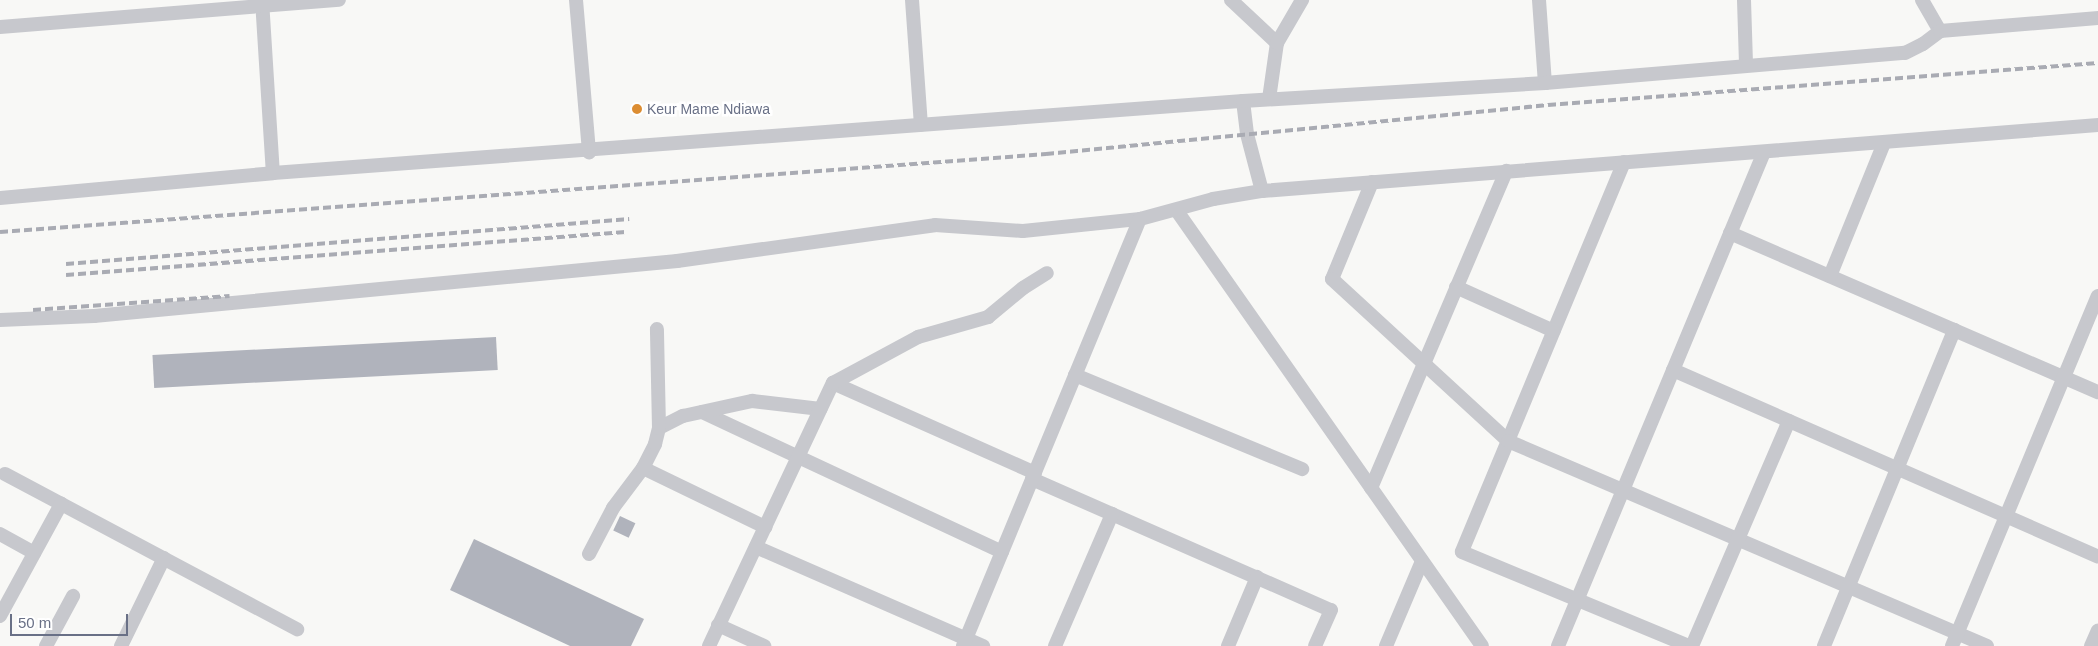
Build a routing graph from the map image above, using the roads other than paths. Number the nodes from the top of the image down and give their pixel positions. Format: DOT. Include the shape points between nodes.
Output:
graph roads {
  1 [pos="339,0"];
  2 [pos="576,0"];
  3 [pos="912,0"];
  4 [pos="1231,0"];
  5 [pos="1302,0"];
  6 [pos="1539,0"];
  7 [pos="1744,0"];
  8 [pos="1922,0"];
  9 [pos="263,3"];
  10 [pos="2098,18"];
  11 [pos="0,27"];
  12 [pos="1940,31"];
  13 [pos="1277,43"];
  14 [pos="1746,64"];
  15 [pos="1545,82"];
  16 [pos="1269,99"];
  17 [pos="1243,101"];
  18 [pos="2098,125"];
  19 [pos="921,126"];
  20 [pos="1884,143"];
  21 [pos="589,152"];
  22 [pos="1764,152"];
  23 [pos="1624,162"];
  24 [pos="1506,171"];
  25 [pos="273,173"];
  26 [pos="1372,182"];
  27 [pos="1262,191"];
  28 [pos="0,198"];
  29 [pos="1177,211"];
  30 [pos="1140,219"];
  31 [pos="1730,233"];
  32 [pos="1048,273"];
  33 [pos="1830,276"];
  34 [pos="1456,287"];
  35 [pos="2098,296"];
  36 [pos="0,320"];
  37 [pos="657,329"];
  38 [pos="1954,330"];
  39 [pos="1554,331"];
  40 [pos="1423,363"];
  41 [pos="1673,370"];
  42 [pos="1075,375"];
  43 [pos="2064,377"];
  44 [pos="833,383"];
  45 [pos="2098,392"];
  46 [pos="821,409"];
  47 [pos="702,412"];
  48 [pos="1789,421"];
  49 [pos="659,428"];
  50 [pos="1508,441"];
  51 [pos="798,457"];
  52 [pos="643,468"];
  53 [pos="1897,468"];
  54 [pos="1302,469"];
  55 [pos="5,474"];
  56 [pos="1033,476"];
  57 [pos="1371,488"];
  58 [pos="1623,490"];
  59 [pos="61,504"];
  60 [pos="1112,514"];
  61 [pos="2006,516"];
  62 [pos="765,527"];
  63 [pos="0,534"];
  64 [pos="1738,540"];
  65 [pos="756,546"];
  66 [pos="1002,552"];
  67 [pos="34,553"];
  68 [pos="590,554"];
  69 [pos="2098,557"];
  70 [pos="164,558"];
  71 [pos="1422,561"];
  72 [pos="1257,577"];
  73 [pos="1849,587"];
  74 [pos="73,596"];
  75 [pos="1577,600"];
  76 [pos="0,616"];
  77 [pos="718,625"];
  78 [pos="297,629"];
  79 [pos="2098,630"];
  80 [pos="1954,640"];
  81 [pos="965,642"];
  82 [pos="1477,644"];
  83 [pos="123,645"];
  84 [pos="46,646"];
  85 [pos="709,646"];
  86 [pos="764,646"];
  87 [pos="982,646"];
  88 [pos="1055,646"];
  89 [pos="1228,646"];
  90 [pos="1315,646"];
  91 [pos="1386,646"];
  92 [pos="1558,646"];
  93 [pos="1690,646"];
  94 [pos="1824,646"];
  95 [pos="1987,646"];
  96 [pos="2091,646"];
  1 -- 9 [label="street"];
  2 -- 21 [label="street"];
  3 -- 19 [label="street"];
  4 -- 13 [label="street"];
  5 -- 13 [label="street"];
  6 -- 15 [label="street"];
  7 -- 14 [label="street"];
  8 -- 12 [label="street"];
  9 -- 11 [label="street"];
  9 -- 25 [label="street"];
  10 -- 12 [label="street"];
  12 -- 14 [label="street" via="1905,52"];
  13 -- 16 [label="street"];
  14 -- 15 [label="street"];
  15 -- 16 [label="street"];
  16 -- 17 [label="street"];
  17 -- 19 [label="street"];
  17 -- 27 [label="street" via="1247,134"];
  18 -- 20 [label="street"];
  19 -- 21 [label="street"];
  20 -- 22 [label="street"];
  20 -- 33 [label="street"];
  21 -- 25 [label="street"];
  22 -- 23 [label="street"];
  22 -- 31 [label="street"];
  23 -- 24 [label="street"];
  23 -- 39 [label="street"];
  24 -- 26 [label="street"];
  24 -- 34 [label="street"];
  25 -- 28 [label="street"];
  26 -- 27 [label="street"];
  26 -- 40 [label="street" via="1332,279"];
  27 -- 29 [label="street" via="1213,199"];
  29 -- 30 [label="street"];
  29 -- 57 [label="street"];
  30 -- 36 [label="street" via="1023,231 935,225 677,262 94,316"];
  30 -- 42 [label="street"];
  31 -- 33 [label="street"];
  31 -- 41 [label="street"];
  32 -- 44 [label="street" via="1023,288 988,317 918,337"];
  33 -- 38 [label="street"];
  34 -- 39 [label="street"];
  34 -- 40 [label="street"];
  35 -- 43 [label="street"];
  37 -- 49 [label="street"];
  38 -- 43 [label="street"];
  38 -- 53 [label="street"];
  39 -- 50 [label="street"];
  40 -- 50 [label="street"];
  40 -- 57 [label="street"];
  41 -- 48 [label="street"];
  41 -- 58 [label="street"];
  42 -- 54 [label="street"];
  42 -- 56 [label="street"];
  43 -- 45 [label="street"];
  43 -- 61 [label="street"];
  44 -- 46 [label="street"];
  44 -- 56 [label="street"];
  46 -- 47 [label="street" via="752,401"];
  46 -- 51 [label="street"];
  47 -- 49 [label="street"];
  47 -- 51 [label="street"];
  48 -- 53 [label="street"];
  48 -- 64 [label="street"];
  49 -- 52 [label="street"];
  50 -- 58 [label="street"];
  50 -- 75 [label="street" via="1462,552"];
  51 -- 62 [label="street"];
  51 -- 66 [label="street"];
  52 -- 62 [label="street"];
  52 -- 68 [label="street" via="613,508"];
  53 -- 61 [label="street"];
  53 -- 73 [label="street"];
  55 -- 59 [label="street"];
  56 -- 60 [label="street"];
  56 -- 66 [label="street"];
  57 -- 71 [label="street"];
  58 -- 64 [label="street"];
  58 -- 75 [label="street"];
  59 -- 67 [label="street"];
  59 -- 70 [label="street"];
  60 -- 72 [label="street"];
  60 -- 88 [label="street"];
  61 -- 69 [label="street"];
  61 -- 80 [label="street"];
  62 -- 65 [label="street"];
  63 -- 67 [label="street"];
  64 -- 73 [label="street"];
  64 -- 93 [label="street"];
  65 -- 77 [label="street"];
  65 -- 81 [label="street"];
  66 -- 81 [label="street"];
  67 -- 76 [label="street"];
  70 -- 78 [label="street"];
  70 -- 83 [label="street"];
  71 -- 82 [label="street"];
  71 -- 91 [label="street"];
  72 -- 89 [label="street"];
  72 -- 90 [label="street" via="1331,610"];
  73 -- 80 [label="street"];
  73 -- 94 [label="street"];
  74 -- 84 [label="street"];
  75 -- 92 [label="street"];
  75 -- 93 [label="street"];
  77 -- 85 [label="street"];
  77 -- 86 [label="street"];
  79 -- 96 [label="street"];
  80 -- 95 [label="street"];
  81 -- 87 [label="street"];
}
